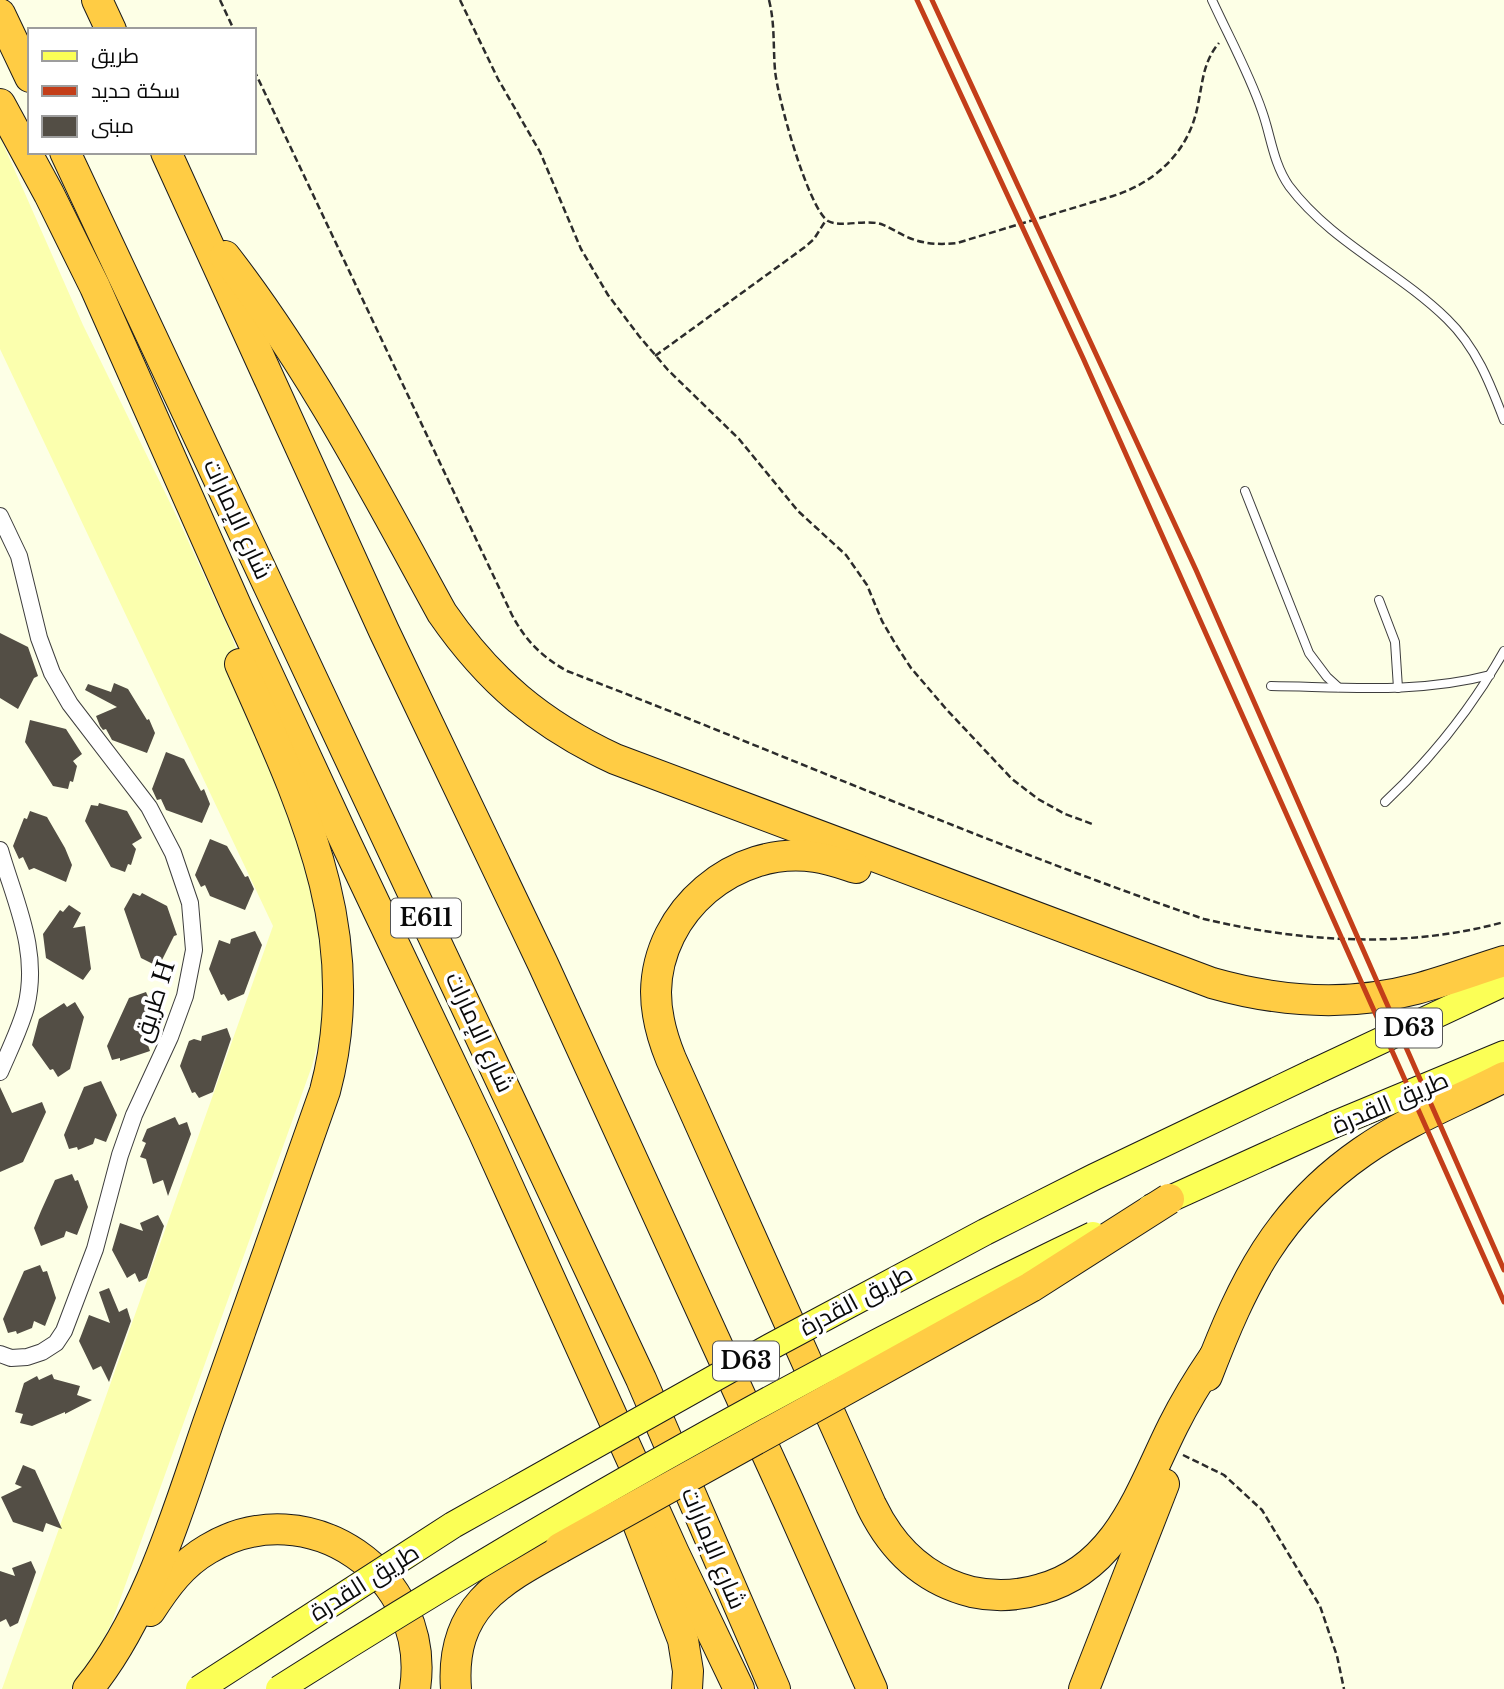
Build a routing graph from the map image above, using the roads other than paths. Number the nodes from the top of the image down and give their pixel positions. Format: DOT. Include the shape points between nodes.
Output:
graph roads {
  1 [pos="97,0"];
  2 [pos="1212,0"];
  3 [pos="0,14"];
  4 [pos="109,28"];
  5 [pos="28,73"];
  6 [pos="0,104"];
  7 [pos="66,154"];
  8 [pos="167,154"];
  9 [pos="49,194"];
  10 [pos="198,223"];
  11 [pos="1504,420"];
  12 [pos="1245,491"];
  13 [pos="0,516"];
  14 [pos="1379,600"];
  15 [pos="1504,651"];
  16 [pos="1490,675"];
  17 [pos="1270,686"];
  18 [pos="1338,687"];
  19 [pos="1398,688"];
  20 [pos="1385,802"];
  21 [pos="0,850"];
  22 [pos="1106,943"];
  23 [pos="1504,961"];
  24 [pos="1504,984"];
  25 [pos="1504,1054"];
  26 [pos="0,1072"];
  27 [pos="1504,1077"];
  28 [pos="483,1130"];
  29 [pos="1169,1199"];
  30 [pos="0,1354"];
  31 [pos="1214,1357"];
  32 [pos="109,1682"];
  33 [pos="88,1689"];
  34 [pos="199,1689"];
  35 [pos="279,1689"];
  36 [pos="401,1689"];
  37 [pos="415,1689"];
  38 [pos="456,1689"];
  39 [pos="687,1689"];
  40 [pos="739,1689"];
  41 [pos="775,1689"];
  42 [pos="872,1689"];
  43 [pos="1084,1689"];
  1 -- 4 [label="highway"];
  2 -- 11 [label="lane" via="1255,91 1288,184 1346,242 1448,320 1478,360"];
  3 -- 5 [label="highway"];
  6 -- 9 [label="highway"];
  7 -- 41 [label="highway, شارع الإمارات / E611" via="636,1367"];
  8 -- 10 [label="highway"];
  9 -- 28 [label="highway" via="340,831"];
  9 -- 33 [label="highway" via="77,291 306,819 331,911 340,986 337,1041 326,1091 188,1482 125,1635"];
  10 -- 22 [label="highway" via="300,362 449,622 482,666 530,710 615,758"];
  10 -- 42 [label="highway" via="389,644 543,964"];
  12 -- 18 [label="lane" via="1309,653"];
  13 -- 30 [label="street, طريق H" via="19,556 52,673 70,704 149,807 173,853 190,903 194,950 185,996 134,1115 95,1250 64,1331 42,1352 10,1358"];
  14 -- 19 [label="lane" via="1395,642"];
  15 -- 16 [label="lane"];
  16 -- 19 [label="lane" via="1439,686"];
  16 -- 20 [label="lane" via="1432,755"];
  17 -- 18 [label="lane"];
  18 -- 19 [label="lane"];
  21 -- 26 [label="street" via="30,951 26,1007"];
  22 -- 23 [label="highway" via="1237,990 1314,1001 1392,995"];
  22 -- 31 [label="highway" via="1036,937 836,861 814,856 767,859 745,865 714,883 689,905 665,945 656,991 657,1014 671,1059 878,1522 900,1552 928,1574 979,1593 1014,1594 1047,1588 1091,1563 1125,1525 1183,1407"];
  24 -- 34 [label="main road, طريق القدرة / D63, bridge" via="1094,1177 913,1269 453,1525"];
  25 -- 29 [label="main road, طريق القدرة / D63, bridge"];
  27 -- 31 [label="highway" via="1401,1128 1327,1179 1268,1246 1245,1285"];
  28 -- 39 [label="highway" via="498,1199 593,1407 683,1640"];
  28 -- 40 [label="highway"];
  29 -- 35 [label="main road, طريق القدرة / D63, bridge" via="954,1303 695,1440 478,1565"];
  29 -- 38 [label="highway, bridge" via="1031,1287 503,1580 480,1602 468,1623 456,1661"];
  31 -- 43 [label="highway"];
  32 -- 36 [label="highway" via="172,1596 197,1571 224,1554 274,1544 308,1548 339,1561 377,1595 398,1640"];
  32 -- 37 [label="highway" via="162,1593 196,1556 242,1535 291,1530 343,1545 385,1579 411,1626 417,1662"];
}
